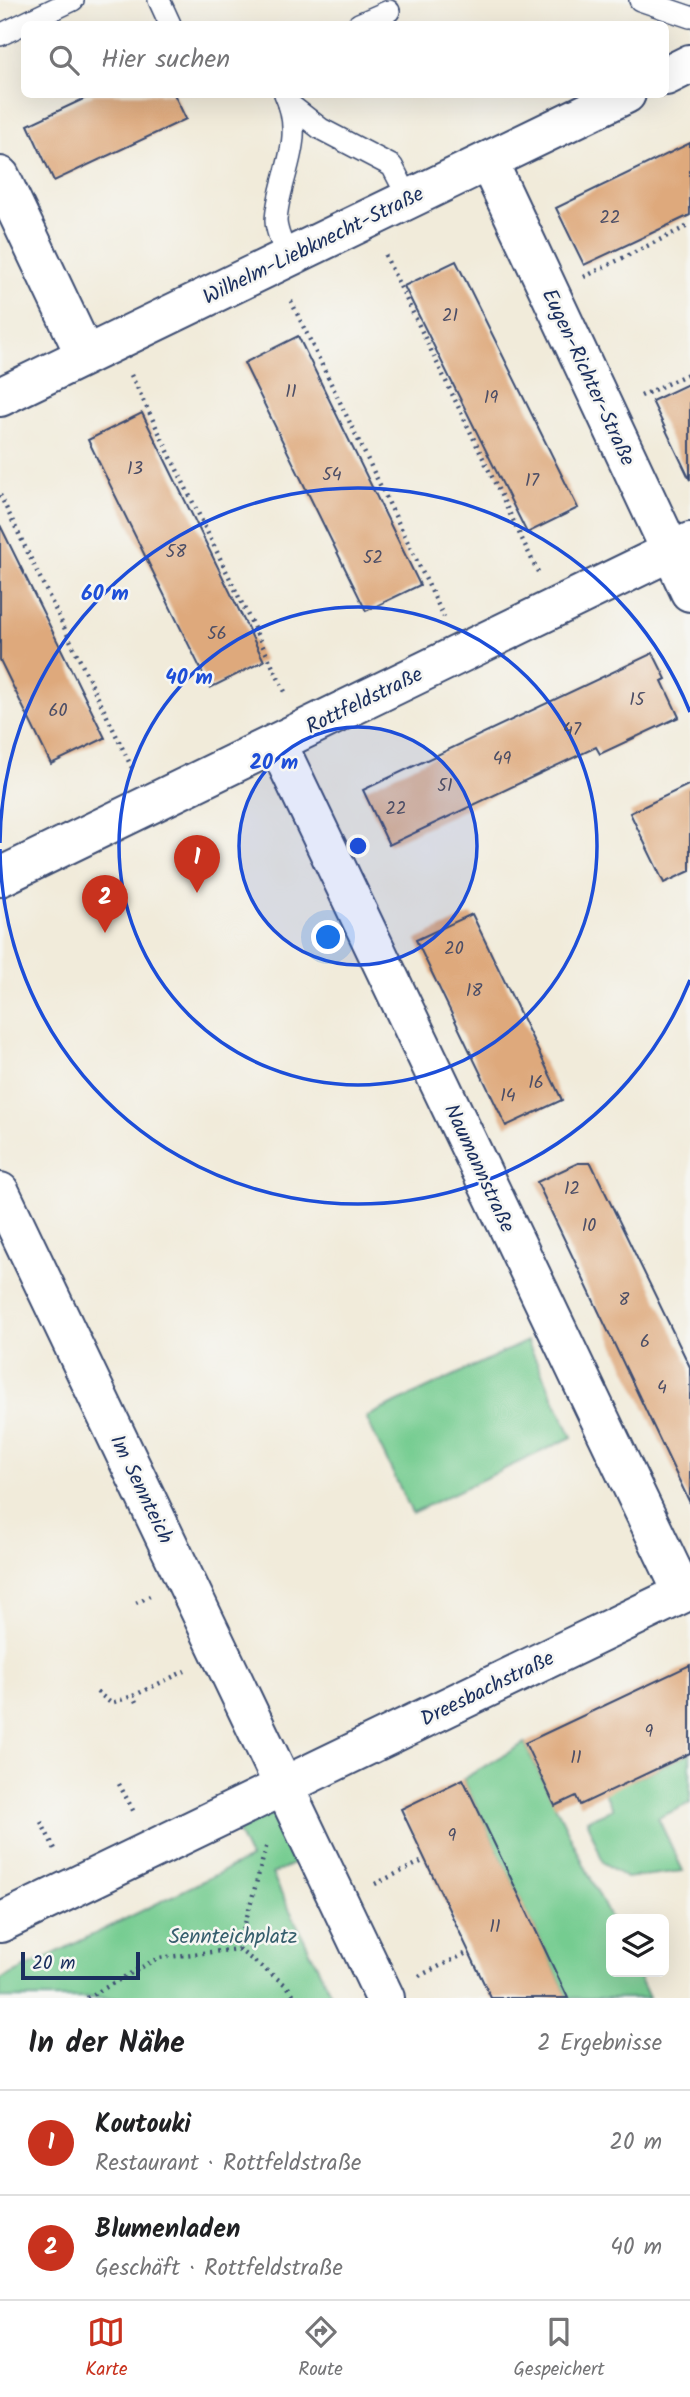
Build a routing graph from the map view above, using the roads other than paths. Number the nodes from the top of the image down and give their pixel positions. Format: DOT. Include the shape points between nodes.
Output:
graph roads {
  1 [pos="73,0"];
  2 [pos="159,0"];
  3 [pos="640,0"];
  4 [pos="389,11"];
  5 [pos="690,17"];
  6 [pos="29,21"];
  7 [pos="169,21"];
  8 [pos="366,21"];
  9 [pos="21,25"];
  10 [pos="0,35"];
  11 [pos="690,64"];
  12 [pos="669,74"];
  13 [pos="618,98"];
  14 [pos="287,99"];
  15 [pos="488,161"];
  16 [pos="0,176"];
  17 [pos="408,199"];
  18 [pos="280,261"];
  19 [pos="100,348"];
  20 [pos="0,397"];
  21 [pos="680,547"];
  22 [pos="690,592"];
  23 [pos="277,743"];
  24 [pos="0,877"];
  25 [pos="0,1192"];
  26 [pos="686,1592"];
  27 [pos="284,1787"];
  28 [pos="0,1923"];
  29 [pos="384,1995"];
  1 -- 6 [label="lane"];
  2 -- 7 [label="lane"];
  3 -- 5 [label="lane"];
  4 -- 8 [label="lane"];
  9 -- 10 [label="lane"];
  11 -- 12 [label="street"];
  13 -- 15 [label="street, Wilhelm-Liebknecht-Straße"];
  14 -- 17 [label="lane" via="321,130 392,166"];
  14 -- 18 [label="lane" via="294,145 276,223"];
  15 -- 17 [label="street, Wilhelm-Liebknecht-Straße"];
  15 -- 21 [label="street, Eugen-Richter-Straße" via="606,413"];
  16 -- 19 [label="street"];
  17 -- 18 [label="street, Wilhelm-Liebknecht-Straße"];
  18 -- 19 [label="street, Wilhelm-Liebknecht-Straße"];
  19 -- 20 [label="street, Wilhelm-Liebknecht-Straße"];
  21 -- 22 [label="street, Eugen-Richter-Straße"];
  21 -- 23 [label="street, Rottfeldstraße"];
  23 -- 24 [label="street, Rottfeldstraße"];
  23 -- 26 [label="street, Naumannstraße"];
  25 -- 27 [label="street, Im Sennteich"];
  26 -- 27 [label="street, Dreesbachstraße"];
  27 -- 28 [label="street"];
  27 -- 29 [label="street"];
}
